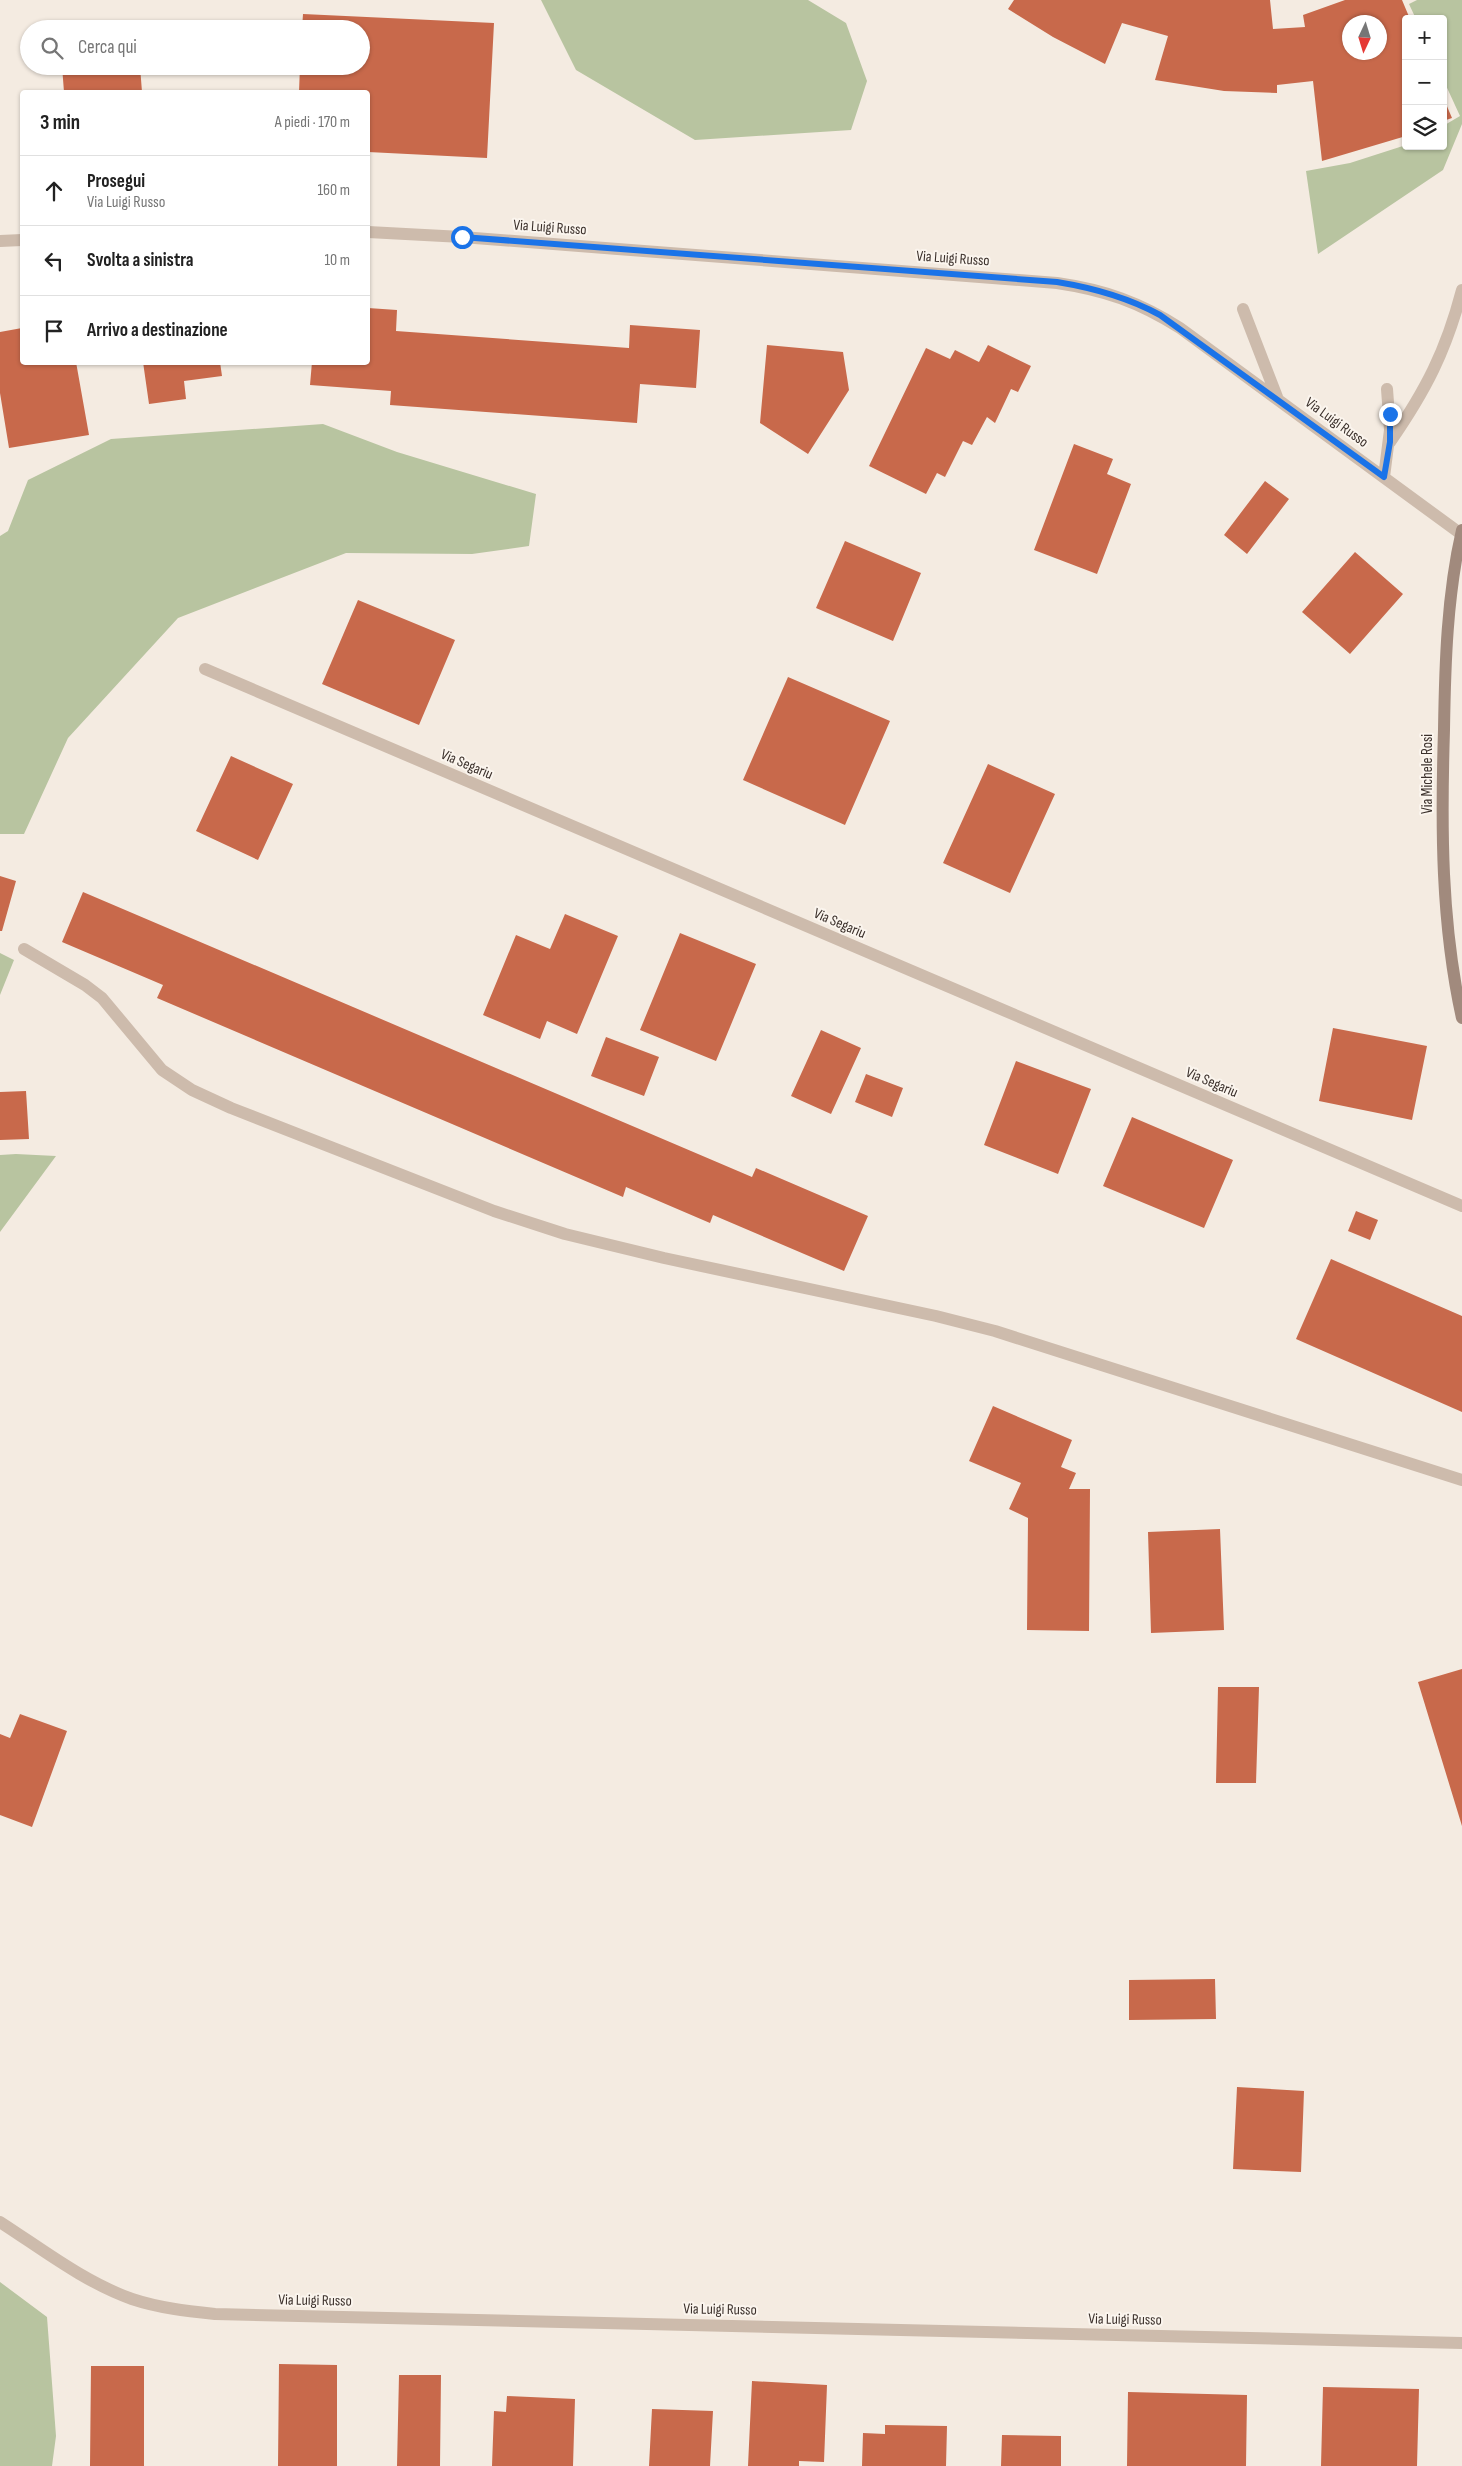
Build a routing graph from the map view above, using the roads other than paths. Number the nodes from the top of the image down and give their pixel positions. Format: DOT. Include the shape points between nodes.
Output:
graph roads {
  1 [pos="370,232"];
  2 [pos="20,240"];
  3 [pos="0,241"];
  4 [pos="1462,290"];
  5 [pos="1243,309"];
  6 [pos="1386,389"];
  7 [pos="1277,398"];
  8 [pos="1390,442"];
  9 [pos="1384,477"];
  10 [pos="1462,532"];
  11 [pos="1457,588"];
  12 [pos="205,669"];
  13 [pos="24,949"];
  14 [pos="1462,1018"];
  15 [pos="1462,1206"];
  16 [pos="1462,1480"];
  17 [pos="0,2222"];
  18 [pos="1462,2343"];
  1 -- 7 [label="street, Via Luigi Russo" via="1081,286 1137,303 1160,315"];
  2 -- 3 [label="street"];
  4 -- 8 [label="street" via="1437,364 1416,404"];
  5 -- 7 [label="street"];
  6 -- 8 [label="street"];
  7 -- 9 [label="street, Via Luigi Russo"];
  8 -- 9 [label="street"];
  9 -- 10 [label="street, Via Luigi Russo"];
  10 -- 11 [label="street, Via Michele Rosi"];
  11 -- 14 [label="street, Via Michele Rosi" via="1444,698 1443,854 1447,931"];
  12 -- 15 [label="street, Via Segariu"];
  13 -- 16 [label="street" via="102,998 162,1070 192,1090 503,1214 600,1244 994,1331"];
  17 -- 18 [label="street, Via Luigi Russo" via="77,2272 114,2291 152,2304 215,2314"];
}
